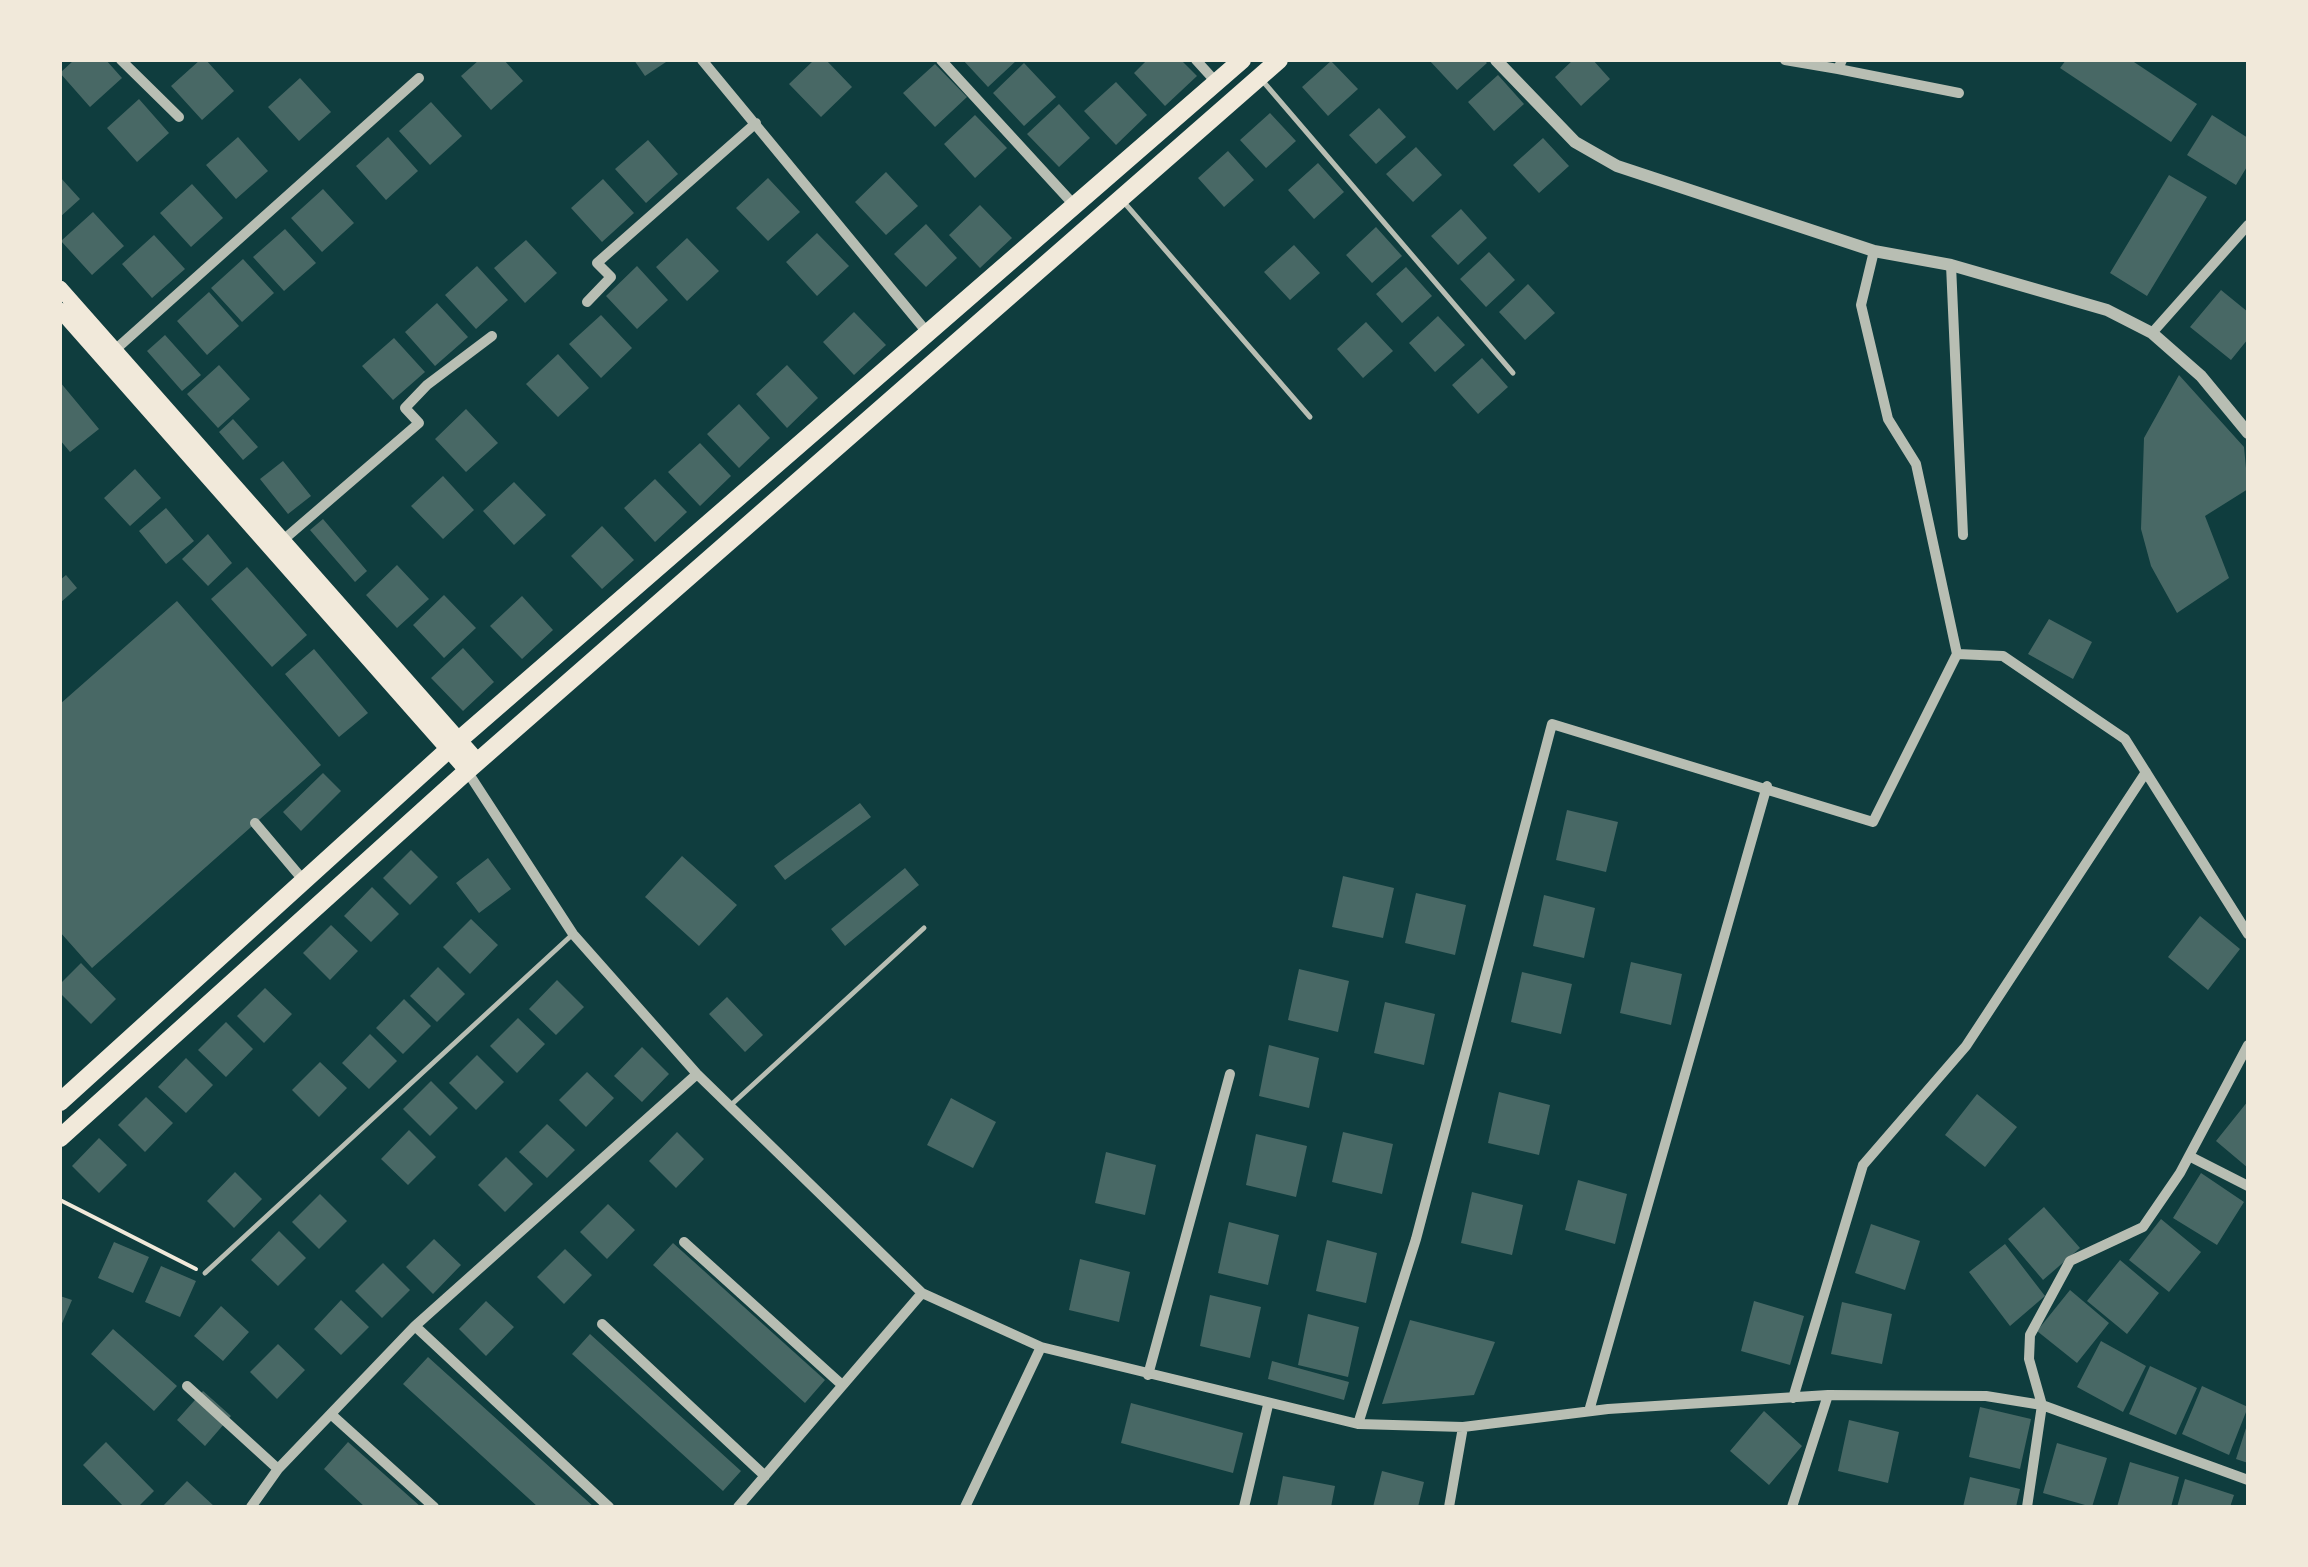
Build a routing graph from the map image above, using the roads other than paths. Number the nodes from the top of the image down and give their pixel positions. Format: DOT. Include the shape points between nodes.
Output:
graph roads {
  1 [pos="121,60"];
  2 [pos="702,60"];
  3 [pos="942,60"];
  4 [pos="1196,60"];
  5 [pos="1242,60"];
  6 [pos="1279,60"];
  7 [pos="1496,60"];
  8 [pos="1785,60"];
  9 [pos="1840,65"];
  10 [pos="1260,77"];
  11 [pos="419,78"];
  12 [pos="1216,82"];
  13 [pos="1959,92"];
  14 [pos="179,117"];
  15 [pos="756,123"];
  16 [pos="1120,198"];
  17 [pos="1075,206"];
  18 [pos="2248,225"];
  19 [pos="1874,252"];
  20 [pos="1951,265"];
  21 [pos="60,288"];
  22 [pos="587,302"];
  23 [pos="60,310"];
  24 [pos="926,332"];
  25 [pos="2152,333"];
  26 [pos="492,336"];
  27 [pos="116,350"];
  28 [pos="1512,373"];
  29 [pos="1310,417"];
  30 [pos="2248,433"];
  31 [pos="1962,535"];
  32 [pos="282,541"];
  33 [pos="1957,654"];
  34 [pos="454,745"];
  35 [pos="472,766"];
  36 [pos="2146,772"];
  37 [pos="1767,786"];
  38 [pos="254,822"];
  39 [pos="304,881"];
  40 [pos="924,928"];
  41 [pos="574,934"];
  42 [pos="2248,934"];
  43 [pos="2248,1045"];
  44 [pos="697,1074"];
  45 [pos="1230,1074"];
  46 [pos="60,1102"];
  47 [pos="730,1106"];
  48 [pos="60,1138"];
  49 [pos="2189,1156"];
  50 [pos="2248,1186"];
  51 [pos="684,1242"];
  52 [pos="205,1273"];
  53 [pos="922,1292"];
  54 [pos="602,1324"];
  55 [pos="415,1326"];
  56 [pos="1040,1347"];
  57 [pos="1148,1374"];
  58 [pos="841,1384"];
  59 [pos="187,1386"];
  60 [pos="1828,1396"];
  61 [pos="1793,1398"];
  62 [pos="1268,1405"];
  63 [pos="2042,1405"];
  64 [pos="1589,1410"];
  65 [pos="333,1416"];
  66 [pos="1358,1424"];
  67 [pos="1463,1427"];
  68 [pos="278,1470"];
  69 [pos="765,1476"];
  70 [pos="2248,1480"];
  71 [pos="252,1506"];
  72 [pos="434,1507"];
  73 [pos="609,1507"];
  74 [pos="738,1507"];
  75 [pos="965,1507"];
  76 [pos="1244,1507"];
  77 [pos="1449,1507"];
  78 [pos="1792,1507"];
  79 [pos="2026,1507"];
  1 -- 14 [label="street"];
  2 -- 15 [label="street"];
  3 -- 17 [label="street"];
  4 -- 12 [label="street"];
  5 -- 12 [label="highway"];
  6 -- 10 [label="highway"];
  7 -- 19 [label="street" via="1575,142 1617,166"];
  8 -- 9 [label="street"];
  9 -- 13 [label="street"];
  10 -- 16 [label="highway"];
  10 -- 28 [label="lane"];
  11 -- 27 [label="street"];
  12 -- 17 [label="highway"];
  15 -- 22 [label="street" via="597,263 610,277"];
  15 -- 24 [label="street"];
  16 -- 29 [label="lane"];
  16 -- 35 [label="highway"];
  17 -- 24 [label="highway"];
  18 -- 25 [label="street"];
  19 -- 20 [label="street"];
  19 -- 33 [label="street" via="1861,306 1888,420 1916,464"];
  20 -- 25 [label="street" via="2107,310"];
  20 -- 31 [label="street"];
  21 -- 27 [label="main road"];
  23 -- 34 [label="main road"];
  24 -- 34 [label="highway"];
  25 -- 30 [label="street"];
  26 -- 32 [label="street" via="426,385 405,408 418,423"];
  27 -- 32 [label="main road"];
  32 -- 34 [label="main road"];
  33 -- 36 [label="street" via="2003,656 2125,740"];
  33 -- 37 [label="street" via="1873,822"];
  34 -- 35 [label="main road"];
  34 -- 39 [label="highway"];
  35 -- 41 [label="street"];
  35 -- 48 [label="highway"];
  36 -- 42 [label="street"];
  36 -- 61 [label="street" via="1966,1046 1864,1165"];
  37 -- 64 [label="street"];
  37 -- 66 [label="street" via="1552,724 1416,1240"];
  38 -- 39 [label="street"];
  39 -- 46 [label="highway"];
  40 -- 47 [label="lane"];
  41 -- 44 [label="street"];
  41 -- 52 [label="lane"];
  43 -- 49 [label="street"];
  44 -- 47 [label="street"];
  44 -- 55 [label="street"];
  45 -- 57 [label="street"];
  47 -- 53 [label="street"];
  49 -- 50 [label="street"];
  49 -- 63 [label="street" via="2142,1227 2070,1261 2030,1335 2029,1359"];
  51 -- 58 [label="street"];
  53 -- 56 [label="street"];
  53 -- 58 [label="street"];
  54 -- 69 [label="street"];
  55 -- 65 [label="street"];
  55 -- 73 [label="street"];
  56 -- 57 [label="street"];
  56 -- 75 [label="street"];
  57 -- 62 [label="street"];
  58 -- 69 [label="street"];
  59 -- 68 [label="street"];
  60 -- 61 [label="street"];
  60 -- 63 [label="street" via="1986,1396"];
  60 -- 78 [label="street"];
  61 -- 64 [label="street"];
  62 -- 66 [label="street"];
  62 -- 76 [label="street"];
  63 -- 70 [label="street"];
  63 -- 79 [label="street"];
  64 -- 67 [label="street"];
  65 -- 68 [label="street"];
  65 -- 72 [label="street"];
  66 -- 67 [label="street"];
  67 -- 77 [label="street"];
  68 -- 71 [label="street"];
  69 -- 74 [label="street"];
}
